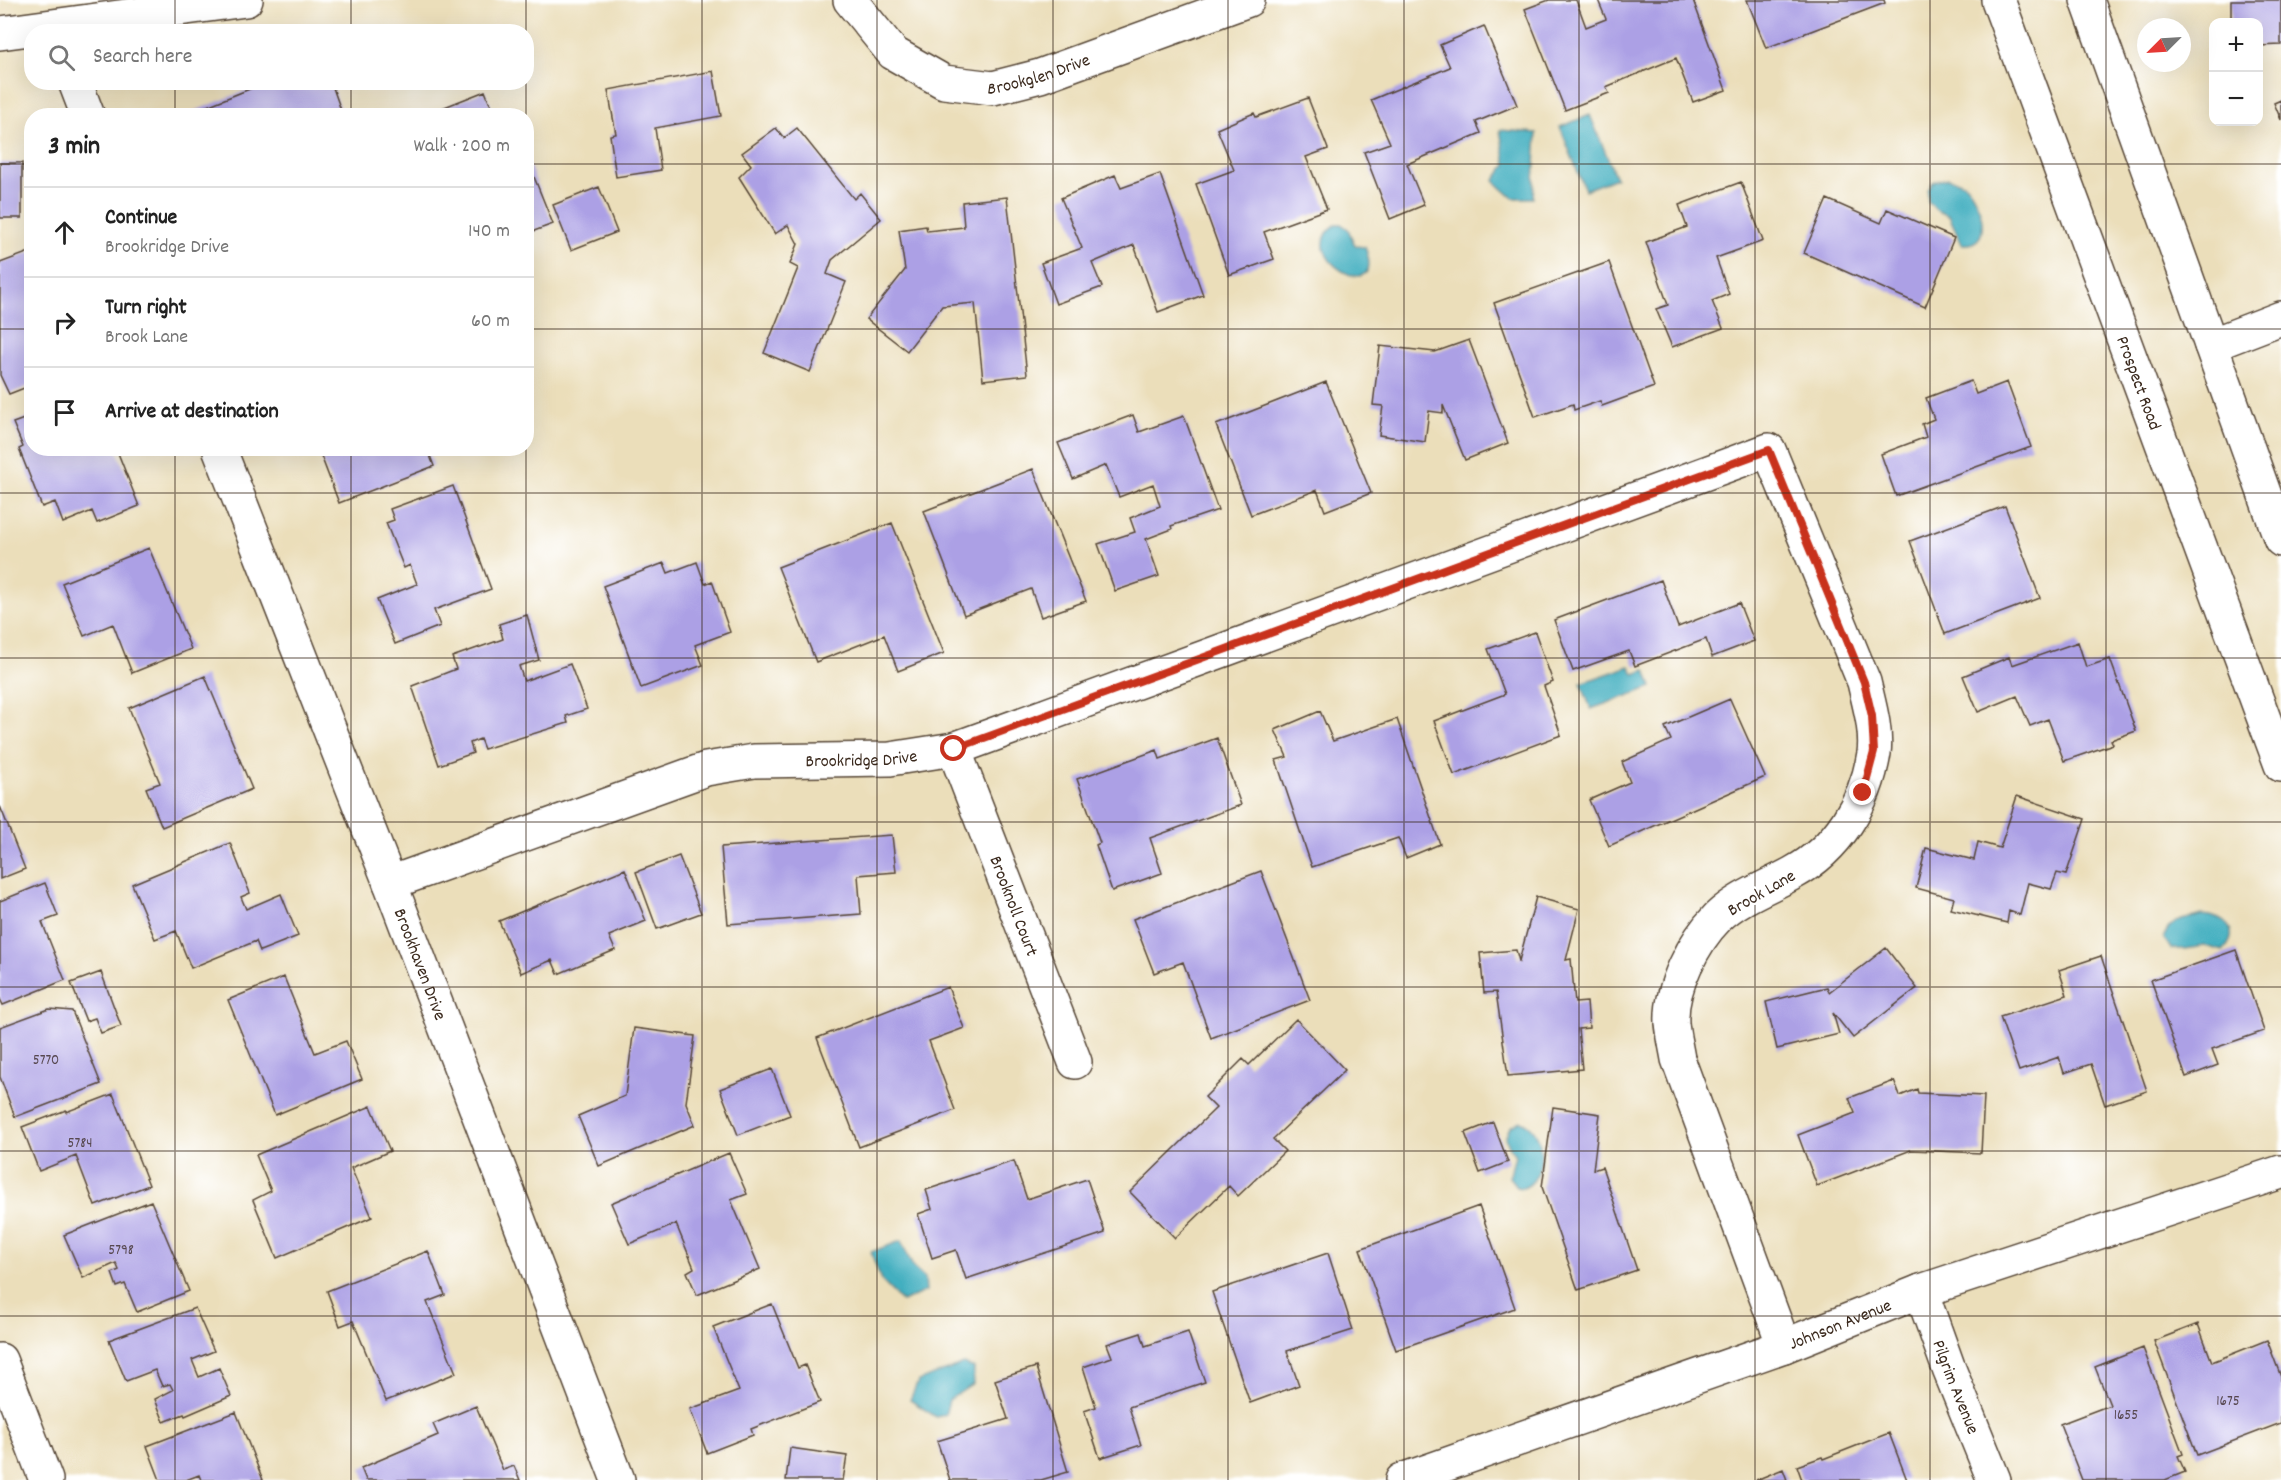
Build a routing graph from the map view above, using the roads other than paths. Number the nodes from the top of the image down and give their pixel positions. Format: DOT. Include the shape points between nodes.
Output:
graph roads {
  1 [pos="246,0"];
  2 [pos="849,0"];
  3 [pos="1248,0"];
  4 [pos="1998,0"];
  5 [pos="2087,0"];
  6 [pos="87,24"];
  7 [pos="24,31"];
  8 [pos="0,33"];
  9 [pos="78,90"];
  10 [pos="85,108"];
  11 [pos="2281,318"];
  12 [pos="2211,345"];
  13 [pos="1769,450"];
  14 [pos="222,456"];
  15 [pos="2281,540"];
  16 [pos="954,749"];
  17 [pos="2281,765"];
  18 [pos="390,883"];
  19 [pos="1075,1062"];
  20 [pos="2281,1172"];
  21 [pos="1921,1292"];
  22 [pos="1784,1346"];
  23 [pos="0,1360"];
  24 [pos="7,1400"];
  25 [pos="46,1480"];
  26 [pos="618,1480"];
  27 [pos="1402,1480"];
  28 [pos="1994,1480"];
  1 -- 6 [label="street"];
  2 -- 3 [label="street, Brookglen Drive" via="893,53 944,82 993,88 1040,76"];
  4 -- 17 [label="street, Prospect Road"];
  5 -- 12 [label="street"];
  7 -- 8 [label="street"];
  9 -- 10 [label="street"];
  11 -- 12 [label="street"];
  12 -- 15 [label="street"];
  13 -- 16 [label="street, Brookridge Drive"];
  13 -- 22 [label="street, Brook Lane" via="1864,682 1872,716 1874,752 1863,793 1843,831 1819,856 1719,917 1694,948 1677,986 1672,1021 1678,1059"];
  14 -- 18 [label="street, Brookhaven Drive"];
  16 -- 18 [label="street, Brookridge Drive" via="890,759 754,760 706,769"];
  16 -- 19 [label="street, Brooknoll Court"];
  18 -- 26 [label="street, Brookhaven Drive"];
  20 -- 21 [label="street, Johnson Avenue"];
  21 -- 22 [label="street, Johnson Avenue"];
  21 -- 28 [label="street, Pilgrim Avenue"];
  22 -- 27 [label="street, Johnson Avenue"];
  23 -- 24 [label="street"];
  24 -- 25 [label="street"];
}
